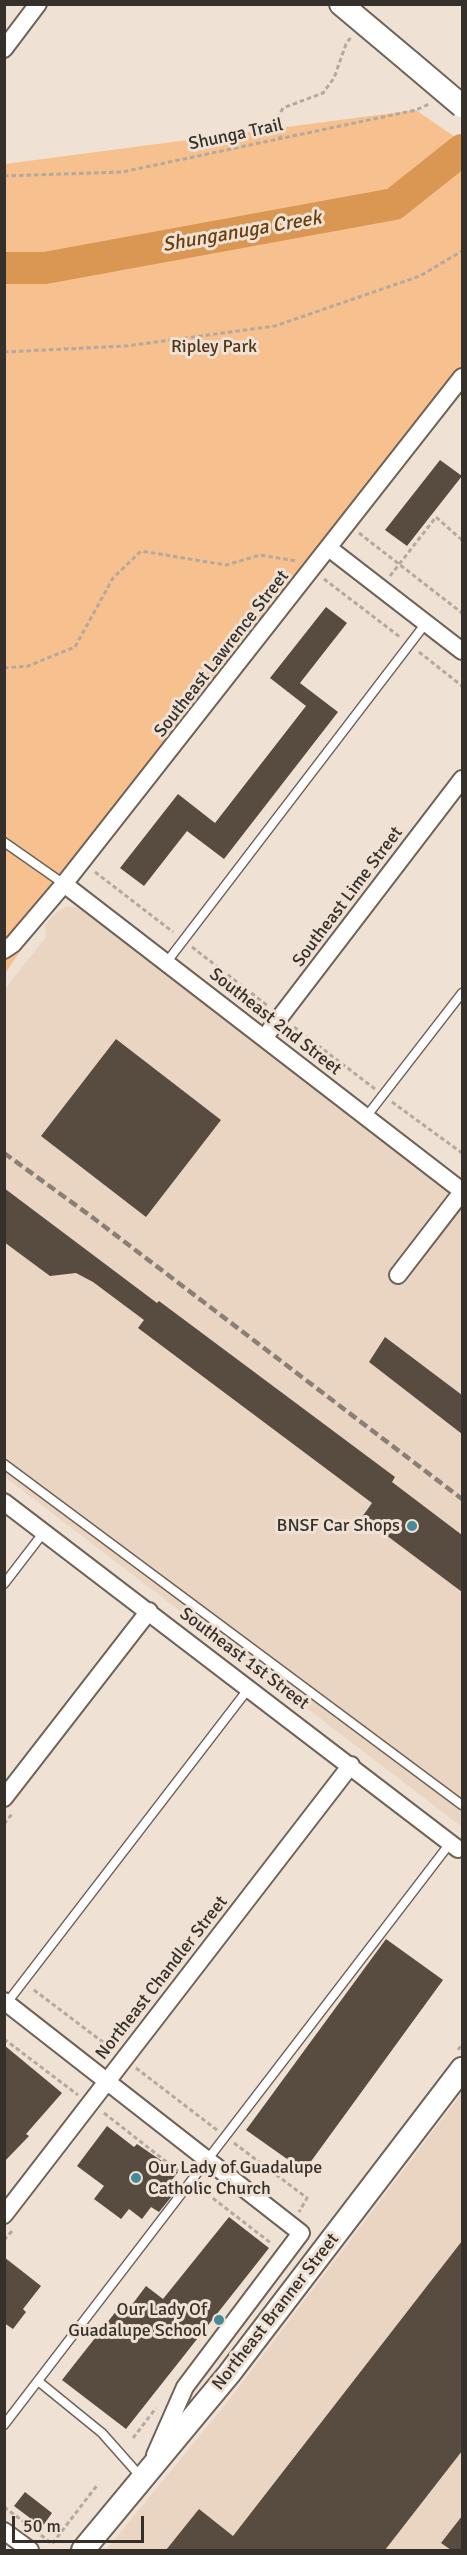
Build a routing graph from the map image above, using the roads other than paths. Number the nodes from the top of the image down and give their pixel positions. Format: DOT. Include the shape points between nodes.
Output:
graph roads {
  1 [pos="38,4"];
  2 [pos="341,4"];
  3 [pos="4,49"];
  4 [pos="462,106"];
  5 [pos="462,377"];
  6 [pos="330,549"];
  7 [pos="426,623"];
  8 [pos="462,651"];
  9 [pos="462,778"];
  10 [pos="4,842"];
  11 [pos="64,884"];
  12 [pos="4,950"];
  13 [pos="166,963"];
  14 [pos="462,993"];
  15 [pos="264,1038"];
  16 [pos="366,1117"];
  17 [pos="462,1191"];
  18 [pos="398,1275"];
  19 [pos="4,1464"];
  20 [pos="4,1502"];
  21 [pos="44,1532"];
  22 [pos="4,1584"];
  23 [pos="148,1611"];
  24 [pos="249,1688"];
  25 [pos="351,1765"];
  26 [pos="4,1798"];
  27 [pos="462,1805"];
  28 [pos="455,1846"];
  29 [pos="5,2003"];
  30 [pos="462,2069"];
  31 [pos="107,2081"];
  32 [pos="207,2161"];
  33 [pos="4,2215"];
  34 [pos="38,2381"];
  35 [pos="4,2425"];
  36 [pos="145,2477"];
  37 [pos="4,2530"];
  38 [pos="30,2550"];
  39 [pos="83,2550"];
  1 -- 3 [label="street"];
  2 -- 4 [label="main road, bridge"];
  5 -- 6 [label="street, Southeast Lawrence Street"];
  6 -- 7 [label="street"];
  6 -- 11 [label="street, Southeast Lawrence Street"];
  7 -- 8 [label="street"];
  7 -- 13 [label="lane"];
  9 -- 15 [label="street, Southeast Lime Street"];
  10 -- 11 [label="lane"];
  11 -- 12 [label="street, Southeast Lawrence Street"];
  11 -- 13 [label="street, Southeast 2nd Street"];
  13 -- 15 [label="street, Southeast 2nd Street"];
  14 -- 16 [label="lane"];
  15 -- 16 [label="street, Southeast 2nd Street"];
  16 -- 17 [label="street, Southeast 2nd Street"];
  17 -- 18 [label="street"];
  19 -- 27 [label="lane"];
  20 -- 21 [label="street, Southeast 1st Street"];
  21 -- 22 [label="lane"];
  21 -- 23 [label="street, Southeast 1st Street"];
  23 -- 24 [label="street, Southeast 1st Street"];
  23 -- 26 [label="street"];
  24 -- 25 [label="street, Southeast 1st Street"];
  24 -- 29 [label="lane"];
  25 -- 28 [label="street, Southeast 1st Street"];
  25 -- 31 [label="street, Northeast Chandler Street"];
  28 -- 32 [label="lane"];
  29 -- 31 [label="street"];
  30 -- 36 [label="main road, Northeast Branner Street" via="229,2374"];
  31 -- 32 [label="street"];
  31 -- 33 [label="street, Northeast Chandler Street"];
  32 -- 34 [label="lane"];
  32 -- 36 [label="street" via="301,2233 185,2387"];
  34 -- 35 [label="lane"];
  34 -- 36 [label="lane" via="102,2433"];
  36 -- 39 [label="main road, Northeast Branner Street"];
  37 -- 38 [label="street"];
}
